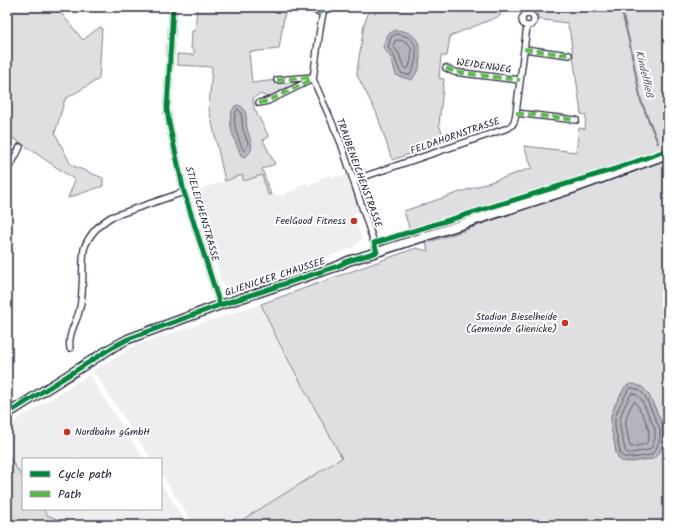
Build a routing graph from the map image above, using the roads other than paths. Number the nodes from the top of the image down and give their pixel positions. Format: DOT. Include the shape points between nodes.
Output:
graph roads {
  1 [pos="173,7"];
  2 [pos="304,7"];
  3 [pos="324,10"];
  4 [pos="527,26"];
  5 [pos="524,49"];
  6 [pos="569,55"];
  7 [pos="446,68"];
  8 [pos="313,78"];
  9 [pos="277,80"];
  10 [pos="520,80"];
  11 [pos="258,103"];
  12 [pos="516,112"];
  13 [pos="576,120"];
  14 [pos="20,147"];
  15 [pos="665,155"];
  16 [pos="7,169"];
  17 [pos="354,180"];
  18 [pos="184,192"];
  19 [pos="377,252"];
  20 [pos="220,305"];
  21 [pos="70,348"];
  22 [pos="9,413"];
  1 -- 18 [label="street, STIELEICHENSTRASSE" via="167,109"];
  2 -- 3 [label="street"];
  3 -- 8 [label="street"];
  4 -- 5 [label="street, FELDAHORNSTRASSE"];
  5 -- 6 [label="street"];
  5 -- 10 [label="street, FELDAHORNSTRASSE"];
  7 -- 10 [label="street, WEIDENWEG" via="454,72"];
  8 -- 9 [label="street"];
  8 -- 11 [label="street" via="268,101"];
  8 -- 17 [label="street, TRAUBENEICHENSTRASSE" via="341,142"];
  10 -- 12 [label="street, FELDAHORNSTRASSE"];
  12 -- 13 [label="street"];
  12 -- 17 [label="street, FELDAHORNSTRASSE" via="514,123 508,128"];
  14 -- 16 [label="street"];
  15 -- 19 [label="main road, GLIENICKER CHAUSSEE" via="572,189"];
  17 -- 19 [label="street, TRAUBENEICHENSTRASSE"];
  18 -- 20 [label="street, STIELEICHENSTRASSE"];
  18 -- 21 [label="street" via="111,216 93,231 84,249 82,298 71,332"];
  19 -- 20 [label="main road, GLIENICKER CHAUSSEE"];
  20 -- 22 [label="main road, GLIENICKER CHAUSSEE" via="143,333 113,347"];
}
